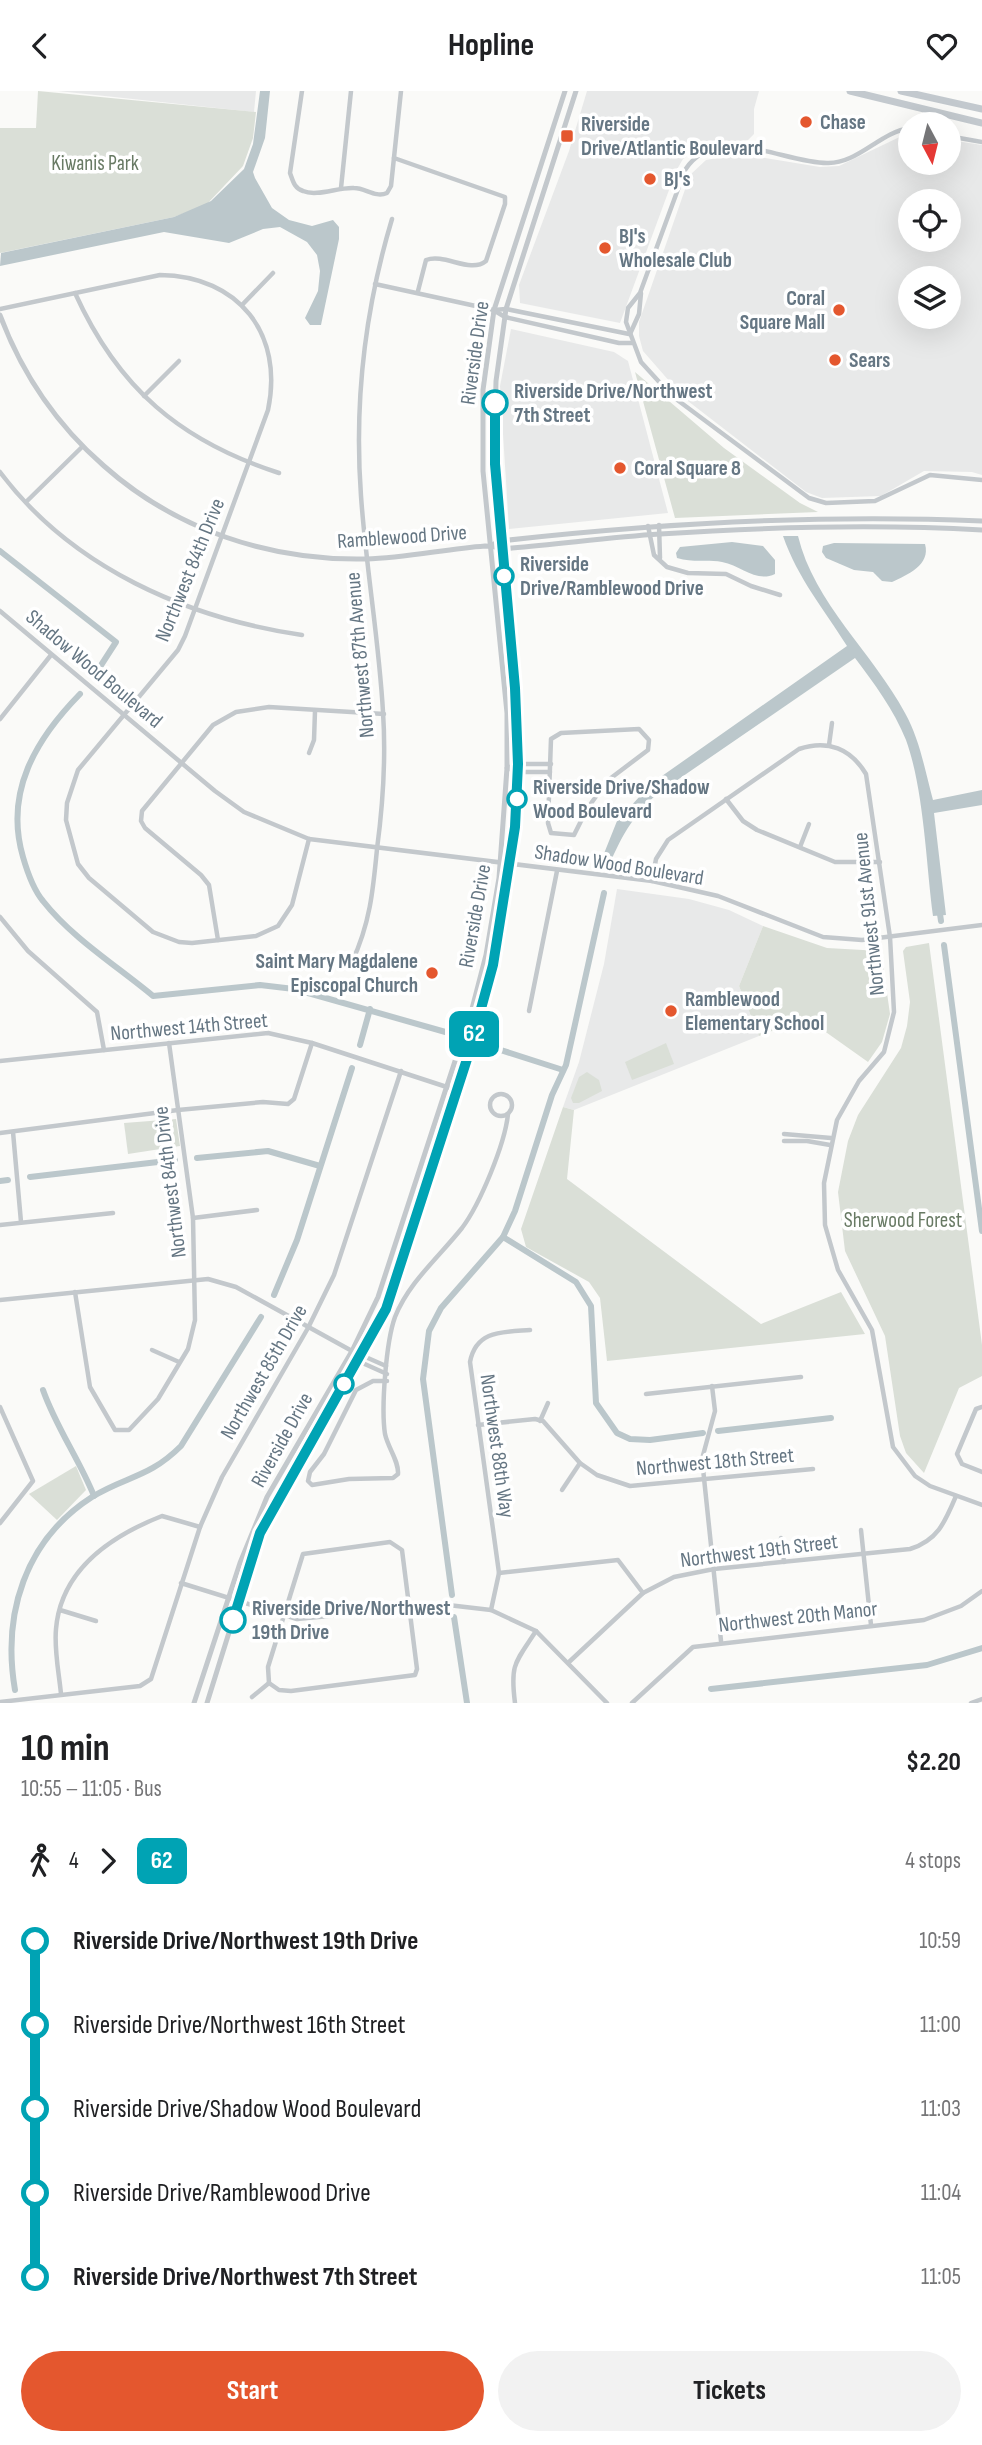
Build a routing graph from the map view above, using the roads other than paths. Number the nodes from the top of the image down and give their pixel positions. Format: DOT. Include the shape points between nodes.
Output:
graph roads {
  1 [pos="302,91"];
  2 [pos="351,91"];
  3 [pos="401,91"];
  4 [pos="565,91"];
  5 [pos="576,91"];
  6 [pos="850,91"];
  7 [pos="901,91"];
  8 [pos="982,109"];
  9 [pos="982,123"];
  10 [pos="898,131"];
  11 [pos="961,138"];
  12 [pos="982,142"];
  13 [pos="394,158"];
  14 [pos="341,188"];
  15 [pos="393,219"];
  16 [pos="273,273"];
  17 [pos="375,284"];
  18 [pos="418,292"];
  19 [pos="75,293"];
  20 [pos="640,293"];
  21 [pos="242,305"];
  22 [pos="0,309"];
  23 [pos="506,309"];
  24 [pos="494,310"];
  25 [pos="0,315"];
  26 [pos="505,317"];
  27 [pos="630,334"];
  28 [pos="632,343"];
  29 [pos="179,361"];
  30 [pos="144,396"];
  31 [pos="82,447"];
  32 [pos="249,463"];
  33 [pos="0,472"];
  34 [pos="279,473"];
  35 [pos="982,480"];
  36 [pos="26,502"];
  37 [pos="982,521"];
  38 [pos="659,525"];
  39 [pos="648,526"];
  40 [pos="982,530"];
  41 [pos="659,534"];
  42 [pos="649,535"];
  43 [pos="222,536"];
  44 [pos="501,545"];
  45 [pos="490,546"];
  46 [pos="660,558"];
  47 [pos="368,559"];
  48 [pos="780,595"];
  49 [pos="0,611"];
  50 [pos="194,611"];
  51 [pos="302,635"];
  52 [pos="51,655"];
  53 [pos="315,712"];
  54 [pos="384,714"];
  55 [pos="124,715"];
  56 [pos="0,719"];
  57 [pos="832,723"];
  58 [pos="829,745"];
  59 [pos="310,754"];
  60 [pos="181,762"];
  61 [pos="518,764"];
  62 [pos="551,764"];
  63 [pos="507,768"];
  64 [pos="518,772"];
  65 [pos="551,772"];
  66 [pos="726,799"];
  67 [pos="809,824"];
  68 [pos="309,839"];
  69 [pos="800,847"];
  70 [pos="377,848"];
  71 [pos="880,862"];
  72 [pos="501,863"];
  73 [pos="510,864"];
  74 [pos="557,871"];
  75 [pos="652,881"];
  76 [pos="0,917"];
  77 [pos="982,925"];
  78 [pos="890,937"];
  79 [pos="219,940"];
  80 [pos="352,962"];
  81 [pos="529,1011"];
  82 [pos="169,1043"];
  83 [pos="312,1043"];
  84 [pos="104,1050"];
  85 [pos="0,1061"];
  86 [pos="401,1071"];
  87 [pos="446,1086"];
  88 [pos="456,1090"];
  89 [pos="178,1110"];
  90 [pos="508,1114"];
  91 [pos="13,1132"];
  92 [pos="0,1133"];
  93 [pos="784,1134"];
  94 [pos="831,1138"];
  95 [pos="784,1142"];
  96 [pos="830,1145"];
  97 [pos="257,1210"];
  98 [pos="113,1213"];
  99 [pos="193,1218"];
  100 [pos="22,1223"];
  101 [pos="0,1225"];
  102 [pos="195,1278"];
  103 [pos="75,1292"];
  104 [pos="0,1300"];
  105 [pos="308,1328"];
  106 [pos="530,1330"];
  107 [pos="152,1350"];
  108 [pos="352,1351"];
  109 [pos="362,1353"];
  110 [pos="358,1361"];
  111 [pos="179,1362"];
  112 [pos="387,1366"];
  113 [pos="801,1377"];
  114 [pos="387,1378"];
  115 [pos="712,1386"];
  116 [pos="646,1394"];
  117 [pos="548,1403"];
  118 [pos="0,1407"];
  119 [pos="982,1407"];
  120 [pos="540,1420"];
  121 [pos="478,1425"];
  122 [pos="580,1463"];
  123 [pos="813,1469"];
  124 [pos="982,1472"];
  125 [pos="704,1480"];
  126 [pos="562,1490"];
  127 [pos="956,1496"];
  128 [pos="982,1505"];
  129 [pos="0,1523"];
  130 [pos="200,1527"];
  131 [pos="861,1530"];
  132 [pos="781,1538"];
  133 [pos="864,1554"];
  134 [pos="784,1562"];
  135 [pos="714,1569"];
  136 [pos="499,1573"];
  137 [pos="181,1583"];
  138 [pos="982,1591"];
  139 [pos="643,1593"];
  140 [pos="229,1598"];
  141 [pos="239,1601"];
  142 [pos="410,1609"];
  143 [pos="60,1610"];
  144 [pos="491,1610"];
  145 [pos="283,1616"];
  146 [pos="96,1621"];
  147 [pos="871,1625"];
  148 [pos="536,1631"];
  149 [pos="721,1641"];
  150 [pos="569,1662"];
  151 [pos="269,1683"];
  152 [pos="61,1694"];
  153 [pos="252,1697"];
  154 [pos="982,1699"];
  155 [pos="0,1702"];
  156 [pos="194,1703"];
  157 [pos="206,1703"];
  158 [pos="515,1703"];
  159 [pos="607,1703"];
  160 [pos="632,1703"];
  161 [pos="971,1703"];
  1 -- 14 [label="street" via="290,173 293,183 311,194"];
  2 -- 14 [label="street"];
  3 -- 13 [label="street"];
  4 -- 24 [label="street, Riverside Drive"];
  5 -- 23 [label="street, Riverside Drive"];
  6 -- 9 [label="main road"];
  7 -- 8 [label="main road"];
  10 -- 20 [label="street" via="828,163 743,147 698,156 685,170"];
  11 -- 12 [label="street"];
  13 -- 14 [label="street" via="387,193"];
  13 -- 18 [label="street" via="505,197 486,261 475,266 426,260"];
  15 -- 17 [label="street, Northwest 87th Avenue"];
  16 -- 21 [label="street"];
  17 -- 18 [label="street"];
  17 -- 47 [label="street, Northwest 87th Avenue" via="359,411"];
  18 -- 24 [label="street"];
  19 -- 21 [label="street, Northwest 84th Drive" via="177,275 210,284"];
  19 -- 22 [label="street, Northwest 84th Drive"];
  19 -- 30 [label="street" via="107,353"];
  20 -- 27 [label="street" via="639,314"];
  20 -- 27 [label="street" via="628,308"];
  21 -- 32 [label="street, Northwest 84th Drive" via="263,333 272,377 268,410"];
  23 -- 24 [label="street"];
  23 -- 26 [label="street, Riverside Drive"];
  23 -- 27 [label="street"];
  24 -- 26 [label="street"];
  24 -- 45 [label="street, Riverside Drive" via="481,424"];
  25 -- 31 [label="street, Ramblewood Drive" via="35,386"];
  26 -- 28 [label="street"];
  26 -- 44 [label="street, Riverside Drive" via="493,429"];
  27 -- 28 [label="street"];
  28 -- 35 [label="street" via="641,362 672,396 818,502 875,501 930,475"];
  29 -- 30 [label="street"];
  30 -- 32 [label="street" via="202,442"];
  31 -- 36 [label="street"];
  31 -- 43 [label="street, Ramblewood Drive" via="145,498"];
  32 -- 34 [label="street"];
  32 -- 43 [label="street, Northwest 84th Drive"];
  33 -- 36 [label="street"];
  36 -- 50 [label="street" via="103,565"];
  37 -- 38 [label="street, Ramblewood Drive" via="777,519"];
  38 -- 39 [label="street, Ramblewood Drive"];
  38 -- 41 [label="street"];
  39 -- 42 [label="street"];
  39 -- 44 [label="street, Ramblewood Drive"];
  40 -- 41 [label="street, Ramblewood Drive" via="779,528"];
  41 -- 42 [label="street, Ramblewood Drive"];
  41 -- 46 [label="street"];
  42 -- 44 [label="street, Ramblewood Drive"];
  42 -- 46 [label="street" via="654,555"];
  43 -- 47 [label="street, Ramblewood Drive" via="275,552"];
  43 -- 50 [label="street, Northwest 84th Drive"];
  44 -- 45 [label="street, Ramblewood Drive"];
  44 -- 61 [label="street, Riverside Drive"];
  45 -- 47 [label="street, Ramblewood Drive"];
  45 -- 63 [label="street, Riverside Drive" via="507,713"];
  46 -- 48 [label="street" via="676,570 726,574"];
  47 -- 54 [label="street, Northwest 87th Avenue"];
  49 -- 52 [label="street, Shadow Wood Boulevard"];
  50 -- 51 [label="street"];
  50 -- 55 [label="street, Northwest 84th Drive" via="178,650"];
  52 -- 55 [label="street, Shadow Wood Boulevard"];
  52 -- 56 [label="street"];
  53 -- 54 [label="street"];
  53 -- 59 [label="street"];
  53 -- 60 [label="street" via="269,707 236,712 213,725"];
  54 -- 70 [label="street, Northwest 87th Avenue"];
  55 -- 60 [label="street, Shadow Wood Boulevard"];
  55 -- 79 [label="street, Northwest 84th Drive" via="78,770 71,787 66,820 72,850 89,878 153,932 179,942"];
  57 -- 58 [label="street"];
  58 -- 66 [label="street" via="800,749"];
  58 -- 71 [label="street, Northwest 91st Avenue" via="852,755 866,774"];
  60 -- 68 [label="street, Shadow Wood Boulevard" via="244,811"];
  60 -- 79 [label="street" via="142,811 141,821 209,885"];
  61 -- 62 [label="street"];
  61 -- 63 [label="street"];
  61 -- 64 [label="street, Riverside Drive"];
  62 -- 65 [label="street"];
  62 -- 65 [label="street" via="551,739 561,733 639,729 649,740 648,750 596,795 574,835 549,829"];
  63 -- 64 [label="street"];
  63 -- 72 [label="street, Riverside Drive"];
  64 -- 65 [label="street"];
  64 -- 73 [label="street, Riverside Drive"];
  66 -- 69 [label="street" via="743,821"];
  66 -- 75 [label="street" via="668,840 656,859"];
  67 -- 69 [label="street"];
  68 -- 70 [label="street, Shadow Wood Boulevard"];
  68 -- 79 [label="street, Northwest 84th Drive" via="285,918 268,932"];
  69 -- 71 [label="street" via="847,864"];
  70 -- 72 [label="street, Shadow Wood Boulevard"];
  70 -- 80 [label="street, Northwest 87th Avenue" via="370,915"];
  71 -- 78 [label="street, Northwest 91st Avenue"];
  72 -- 73 [label="street, Shadow Wood Boulevard"];
  72 -- 87 [label="street, Riverside Drive" via="486,955"];
  73 -- 74 [label="street, Shadow Wood Boulevard"];
  73 -- 88 [label="street, Riverside Drive" via="493,965"];
  74 -- 75 [label="street, Shadow Wood Boulevard"];
  74 -- 81 [label="street"];
  75 -- 78 [label="street, Shadow Wood Boulevard" via="718,896 806,931 843,940"];
  76 -- 84 [label="street" via="28,951 97,1012"];
  77 -- 78 [label="street"];
  78 -- 94 [label="street, Northwest 91st Avenue" via="891,1030 884,1052 846,1101"];
  82 -- 83 [label="street, Northwest 14th Street" via="268,1033"];
  82 -- 84 [label="street, Northwest 14th Street"];
  82 -- 89 [label="street, Northwest 84th Drive"];
  83 -- 86 [label="street, Northwest 14th Street"];
  83 -- 89 [label="street" via="288,1104"];
  84 -- 85 [label="street, Northwest 14th Street"];
  86 -- 87 [label="street, Northwest 14th Street"];
  86 -- 105 [label="street, Northwest 85th Drive" via="343,1251"];
  87 -- 88 [label="street, Northwest 14th Street"];
  87 -- 108 [label="street, Riverside Drive" via="378,1297"];
  88 -- 109 [label="street, Riverside Drive" via="399,1273"];
  89 -- 91 [label="street"];
  89 -- 99 [label="street, Northwest 84th Drive"];
  90 -- 90 [label="street" via="509,1097 495,1095 492,1111"];
  90 -- 112 [label="street" via="477,1204 402,1303 389,1338"];
  91 -- 92 [label="street"];
  91 -- 100 [label="street"];
  93 -- 94 [label="street"];
  94 -- 96 [label="street, Northwest 91st Avenue"];
  95 -- 96 [label="street"];
  96 -- 127 [label="street, Northwest 91st Avenue" via="823,1204 830,1247 872,1331 893,1447 915,1476"];
  97 -- 99 [label="street"];
  98 -- 100 [label="street"];
  99 -- 102 [label="street, Northwest 84th Drive"];
  100 -- 101 [label="street"];
  102 -- 103 [label="street"];
  102 -- 105 [label="street" via="236,1287"];
  102 -- 111 [label="street, Northwest 84th Drive" via="192,1335"];
  103 -- 104 [label="street"];
  103 -- 111 [label="street, Northwest 84th Drive" via="90,1387 116,1430 129,1430 147,1413"];
  105 -- 108 [label="street"];
  105 -- 130 [label="street, Northwest 85th Drive" via="222,1476"];
  106 -- 121 [label="street, Northwest 88th Way" via="493,1333 472,1352"];
  107 -- 111 [label="street"];
  108 -- 109 [label="street"];
  108 -- 110 [label="street"];
  108 -- 140 [label="street, Riverside Drive" via="267,1497"];
  109 -- 110 [label="street, Riverside Drive"];
  109 -- 112 [label="street"];
  110 -- 114 [label="street"];
  110 -- 141 [label="street, Riverside Drive" via="260,1533"];
  112 -- 114 [label="street"];
  113 -- 115 [label="street"];
  114 -- 114 [label="street" via="356,1390 308,1481 317,1486 398,1474 385,1434"];
  115 -- 116 [label="street"];
  115 -- 125 [label="street" via="715,1411 703,1452"];
  117 -- 120 [label="street"];
  118 -- 129 [label="street" via="33,1481"];
  119 -- 124 [label="street" via="976,1409 957,1454 962,1464"];
  120 -- 121 [label="street"];
  120 -- 122 [label="street, Northwest 18th Street"];
  121 -- 136 [label="street, Northwest 88th Way"];
  122 -- 125 [label="street, Northwest 18th Street" via="597,1475 630,1486"];
  122 -- 126 [label="street"];
  123 -- 125 [label="street, Northwest 18th Street"];
  125 -- 135 [label="street"];
  127 -- 128 [label="street"];
  127 -- 133 [label="street, Northwest 19th Street" via="944,1525 923,1545"];
  130 -- 137 [label="street, Northwest 85th Drive"];
  130 -- 143 [label="street" via="162,1516 115,1538 72,1581"];
  131 -- 133 [label="street"];
  132 -- 134 [label="street"];
  133 -- 134 [label="street, Northwest 19th Street"];
  133 -- 147 [label="street"];
  134 -- 135 [label="street, Northwest 19th Street"];
  135 -- 139 [label="street, Northwest 19th Street" via="674,1577"];
  135 -- 149 [label="street"];
  136 -- 139 [label="street" via="618,1560"];
  136 -- 144 [label="street, Northwest 88th Way"];
  137 -- 140 [label="street"];
  137 -- 152 [label="street, Northwest 85th Drive" via="146,1684"];
  138 -- 147 [label="street, Northwest 20th Manor" via="924,1620"];
  139 -- 150 [label="street, Northwest 19th Street"];
  140 -- 141 [label="street"];
  140 -- 156 [label="street, Riverside Drive"];
  141 -- 145 [label="street"];
  141 -- 157 [label="street, Riverside Drive"];
  142 -- 144 [label="street" via="447,1605"];
  142 -- 145 [label="street" via="308,1620"];
  142 -- 145 [label="street" via="402,1550 390,1542 303,1554"];
  142 -- 151 [label="street" via="415,1675 291,1691"];
  143 -- 146 [label="street"];
  143 -- 152 [label="street" via="55,1632"];
  144 -- 148 [label="street"];
  145 -- 151 [label="street" via="268,1667"];
  147 -- 149 [label="street, Northwest 20th Manor"];
  148 -- 150 [label="street"];
  148 -- 158 [label="street" via="514,1664"];
  149 -- 160 [label="street, Northwest 20th Manor" via="683,1653"];
  150 -- 159 [label="street"];
  151 -- 153 [label="street"];
  152 -- 155 [label="street"];
  154 -- 161 [label="street"];
}
